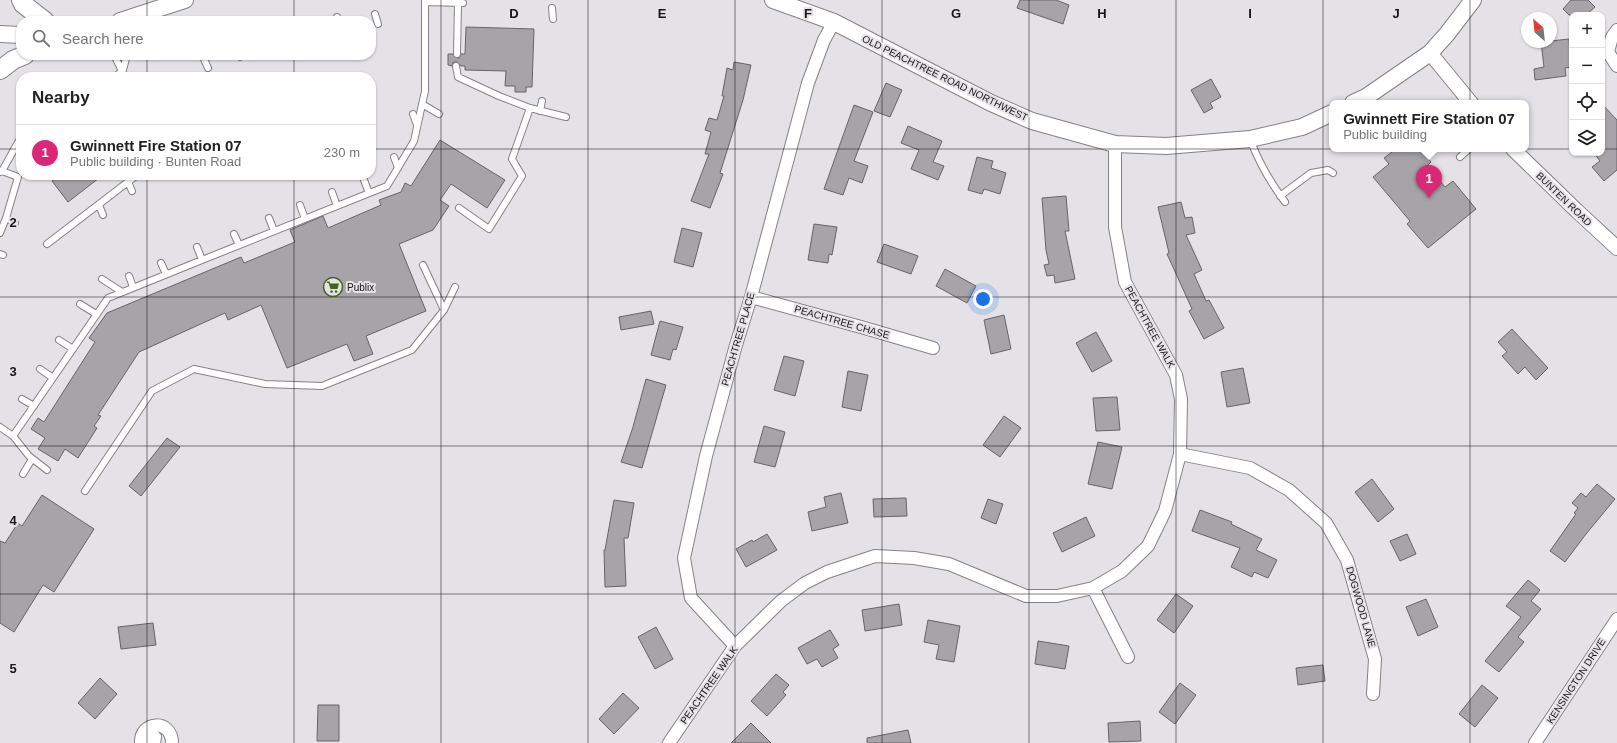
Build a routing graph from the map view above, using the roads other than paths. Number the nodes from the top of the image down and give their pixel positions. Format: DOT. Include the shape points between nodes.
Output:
graph roads {
  1 [pos="21,0"];
  2 [pos="185,0"];
  3 [pos="773,0"];
  4 [pos="1473,0"];
  5 [pos="425,1"];
  6 [pos="552,8"];
  7 [pos="151,11"];
  8 [pos="39,16"];
  9 [pos="136,16"];
  10 [pos="376,17"];
  11 [pos="553,19"];
  12 [pos="834,22"];
  13 [pos="378,24"];
  14 [pos="1617,30"];
  15 [pos="0,34"];
  16 [pos="16,35"];
  17 [pos="1430,53"];
  18 [pos="457,54"];
  19 [pos="16,59"];
  20 [pos="117,60"];
  21 [pos="126,60"];
  22 [pos="205,60"];
  23 [pos="456,66"];
  24 [pos="1617,66"];
  25 [pos="208,68"];
  26 [pos="0,70"];
  27 [pos="123,70"];
  28 [pos="121,72"];
  29 [pos="1360,100"];
  30 [pos="1469,100"];
  31 [pos="542,101"];
  32 [pos="422,104"];
  33 [pos="530,108"];
  34 [pos="540,111"];
  35 [pos="413,114"];
  36 [pos="439,114"];
  37 [pos="1329,114"];
  38 [pos="566,118"];
  39 [pos="417,125"];
  40 [pos="1250,139"];
  41 [pos="1115,144"];
  42 [pos="16,146"];
  43 [pos="1466,152"];
  44 [pos="1516,152"];
  45 [pos="394,157"];
  46 [pos="1460,157"];
  47 [pos="398,168"];
  48 [pos="1,171"];
  49 [pos="1333,173"];
  50 [pos="16,176"];
  51 [pos="17,180"];
  52 [pos="131,180"];
  53 [pos="364,180"];
  54 [pos="128,182"];
  55 [pos="132,191"];
  56 [pos="332,192"];
  57 [pos="369,193"];
  58 [pos="1280,196"];
  59 [pos="1285,202"];
  60 [pos="98,205"];
  61 [pos="300,205"];
  62 [pos="337,206"];
  63 [pos="459,208"];
  64 [pos="103,215"];
  65 [pos="6,218"];
  66 [pos="268,218"];
  67 [pos="305,219"];
  68 [pos="15,224"];
  69 [pos="274,231"];
  70 [pos="0,233"];
  71 [pos="234,234"];
  72 [pos="47,244"];
  73 [pos="239,245"];
  74 [pos="197,247"];
  75 [pos="1617,248"];
  76 [pos="202,260"];
  77 [pos="161,263"];
  78 [pos="423,265"];
  79 [pos="166,274"];
  80 [pos="129,276"];
  81 [pos="102,279"];
  82 [pos="133,287"];
  83 [pos="455,287"];
  84 [pos="122,292"];
  85 [pos="751,297"];
  86 [pos="80,304"];
  87 [pos="444,310"];
  88 [pos="96,314"];
  89 [pos="59,340"];
  90 [pos="73,348"];
  91 [pos="933,348"];
  92 [pos="40,369"];
  93 [pos="53,378"];
  94 [pos="22,399"];
  95 [pos="34,406"];
  96 [pos="0,427"];
  97 [pos="13,436"];
  98 [pos="1180,454"];
  99 [pos="32,459"];
  100 [pos="47,470"];
  101 [pos="23,474"];
  102 [pos="85,491"];
  103 [pos="1093,588"];
  104 [pos="1615,625"];
  105 [pos="735,646"];
  106 [pos="1128,657"];
  107 [pos="1372,694"];
  108 [pos="141,743"];
  109 [pos="172,743"];
  110 [pos="669,743"];
  111 [pos="1535,743"];
  1 -- 8 [label="main road"];
  2 -- 7 [label="main road"];
  3 -- 12 [label="main road, OLD PEACHTREE ROAD NORTHWEST"];
  4 -- 17 [label="main road"];
  5 -- 18 [label="lane" via="460,3"];
  5 -- 32 [label="lane" via="425,91"];
  6 -- 11 [label="lane"];
  7 -- 9 [label="main road"];
  10 -- 13 [label="lane"];
  12 -- 41 [label="main road, OLD PEACHTREE ROAD NORTHWEST" via="991,103 1032,121"];
  12 -- 85 [label="street, PEACHTREE PLACE" via="824,40 808,83"];
  14 -- 24 [label="street" via="1608,52"];
  15 -- 16 [label="main road"];
  17 -- 29 [label="main road"];
  17 -- 30 [label="street"];
  19 -- 26 [label="main road"];
  20 -- 27 [label="lane"];
  21 -- 27 [label="lane"];
  22 -- 25 [label="lane"];
  23 -- 33 [label="lane" via="458,77"];
  27 -- 28 [label="lane"];
  31 -- 34 [label="lane"];
  32 -- 36 [label="lane"];
  32 -- 39 [label="lane"];
  33 -- 34 [label="lane"];
  33 -- 63 [label="lane" via="512,159 522,176 489,229"];
  34 -- 38 [label="lane"];
  35 -- 39 [label="lane"];
  37 -- 40 [label="main road, OLD PEACHTREE ROAD NORTHWEST" via="1302,127"];
  39 -- 47 [label="lane" via="414,141"];
  40 -- 41 [label="main road, OLD PEACHTREE ROAD NORTHWEST" via="1166,146"];
  40 -- 58 [label="lane" via="1257,160"];
  41 -- 98 [label="street, PEACHTREE WALK" via="1115,227 1126,282 1176,375 1181,399"];
  42 -- 48 [label="lane"];
  43 -- 46 [label="lane"];
  44 -- 75 [label="street, BUNTEN ROAD"];
  45 -- 47 [label="lane"];
  47 -- 57 [label="lane" via="387,186"];
  48 -- 50 [label="lane"];
  49 -- 58 [label="lane" via="1328,170 1311,173"];
  51 -- 65 [label="lane"];
  52 -- 54 [label="lane"];
  53 -- 57 [label="lane"];
  54 -- 55 [label="lane"];
  54 -- 60 [label="lane"];
  56 -- 62 [label="lane"];
  57 -- 62 [label="lane"];
  58 -- 59 [label="lane"];
  60 -- 64 [label="lane"];
  60 -- 72 [label="lane"];
  61 -- 67 [label="lane"];
  62 -- 67 [label="lane"];
  65 -- 68 [label="lane"];
  65 -- 70 [label="lane"];
  66 -- 69 [label="lane"];
  67 -- 69 [label="lane"];
  69 -- 73 [label="lane"];
  71 -- 73 [label="lane"];
  73 -- 76 [label="lane"];
  74 -- 76 [label="lane"];
  76 -- 79 [label="lane"];
  77 -- 79 [label="lane"];
  78 -- 87 [label="lane"];
  79 -- 82 [label="lane"];
  80 -- 82 [label="lane"];
  81 -- 84 [label="lane"];
  82 -- 84 [label="lane"];
  83 -- 87 [label="lane"];
  84 -- 88 [label="lane" via="108,298"];
  85 -- 91 [label="street, PEACHTREE CHASE"];
  85 -- 105 [label="street, PEACHTREE PLACE" via="706,456 684,558 691,598"];
  86 -- 88 [label="lane"];
  87 -- 102 [label="lane" via="412,350 322,386 264,384 194,369 152,391"];
  88 -- 90 [label="lane"];
  89 -- 90 [label="lane"];
  90 -- 93 [label="lane"];
  92 -- 93 [label="lane"];
  93 -- 95 [label="lane"];
  94 -- 95 [label="lane"];
  95 -- 97 [label="lane"];
  96 -- 97 [label="lane"];
  97 -- 99 [label="lane"];
  98 -- 103 [label="street, PEACHTREE WALK" via="1165,511 1148,546 1122,571"];
  98 -- 107 [label="street, DOGWOOD LANE" via="1250,468 1289,490 1326,523 1347,560 1375,659"];
  99 -- 100 [label="lane"];
  99 -- 101 [label="lane"];
  103 -- 105 [label="street, PEACHTREE WALK" via="1057,596 1026,596 949,564 914,558 875,556 805,582 781,601"];
  103 -- 106 [label="street"];
  104 -- 111 [label="street, KENSINGTON DRIVE"];
  105 -- 110 [label="street, PEACHTREE WALK"];
  108 -- 109 [label="street" via="141,736 147,728 156,725 166,728 172,736"];
}
